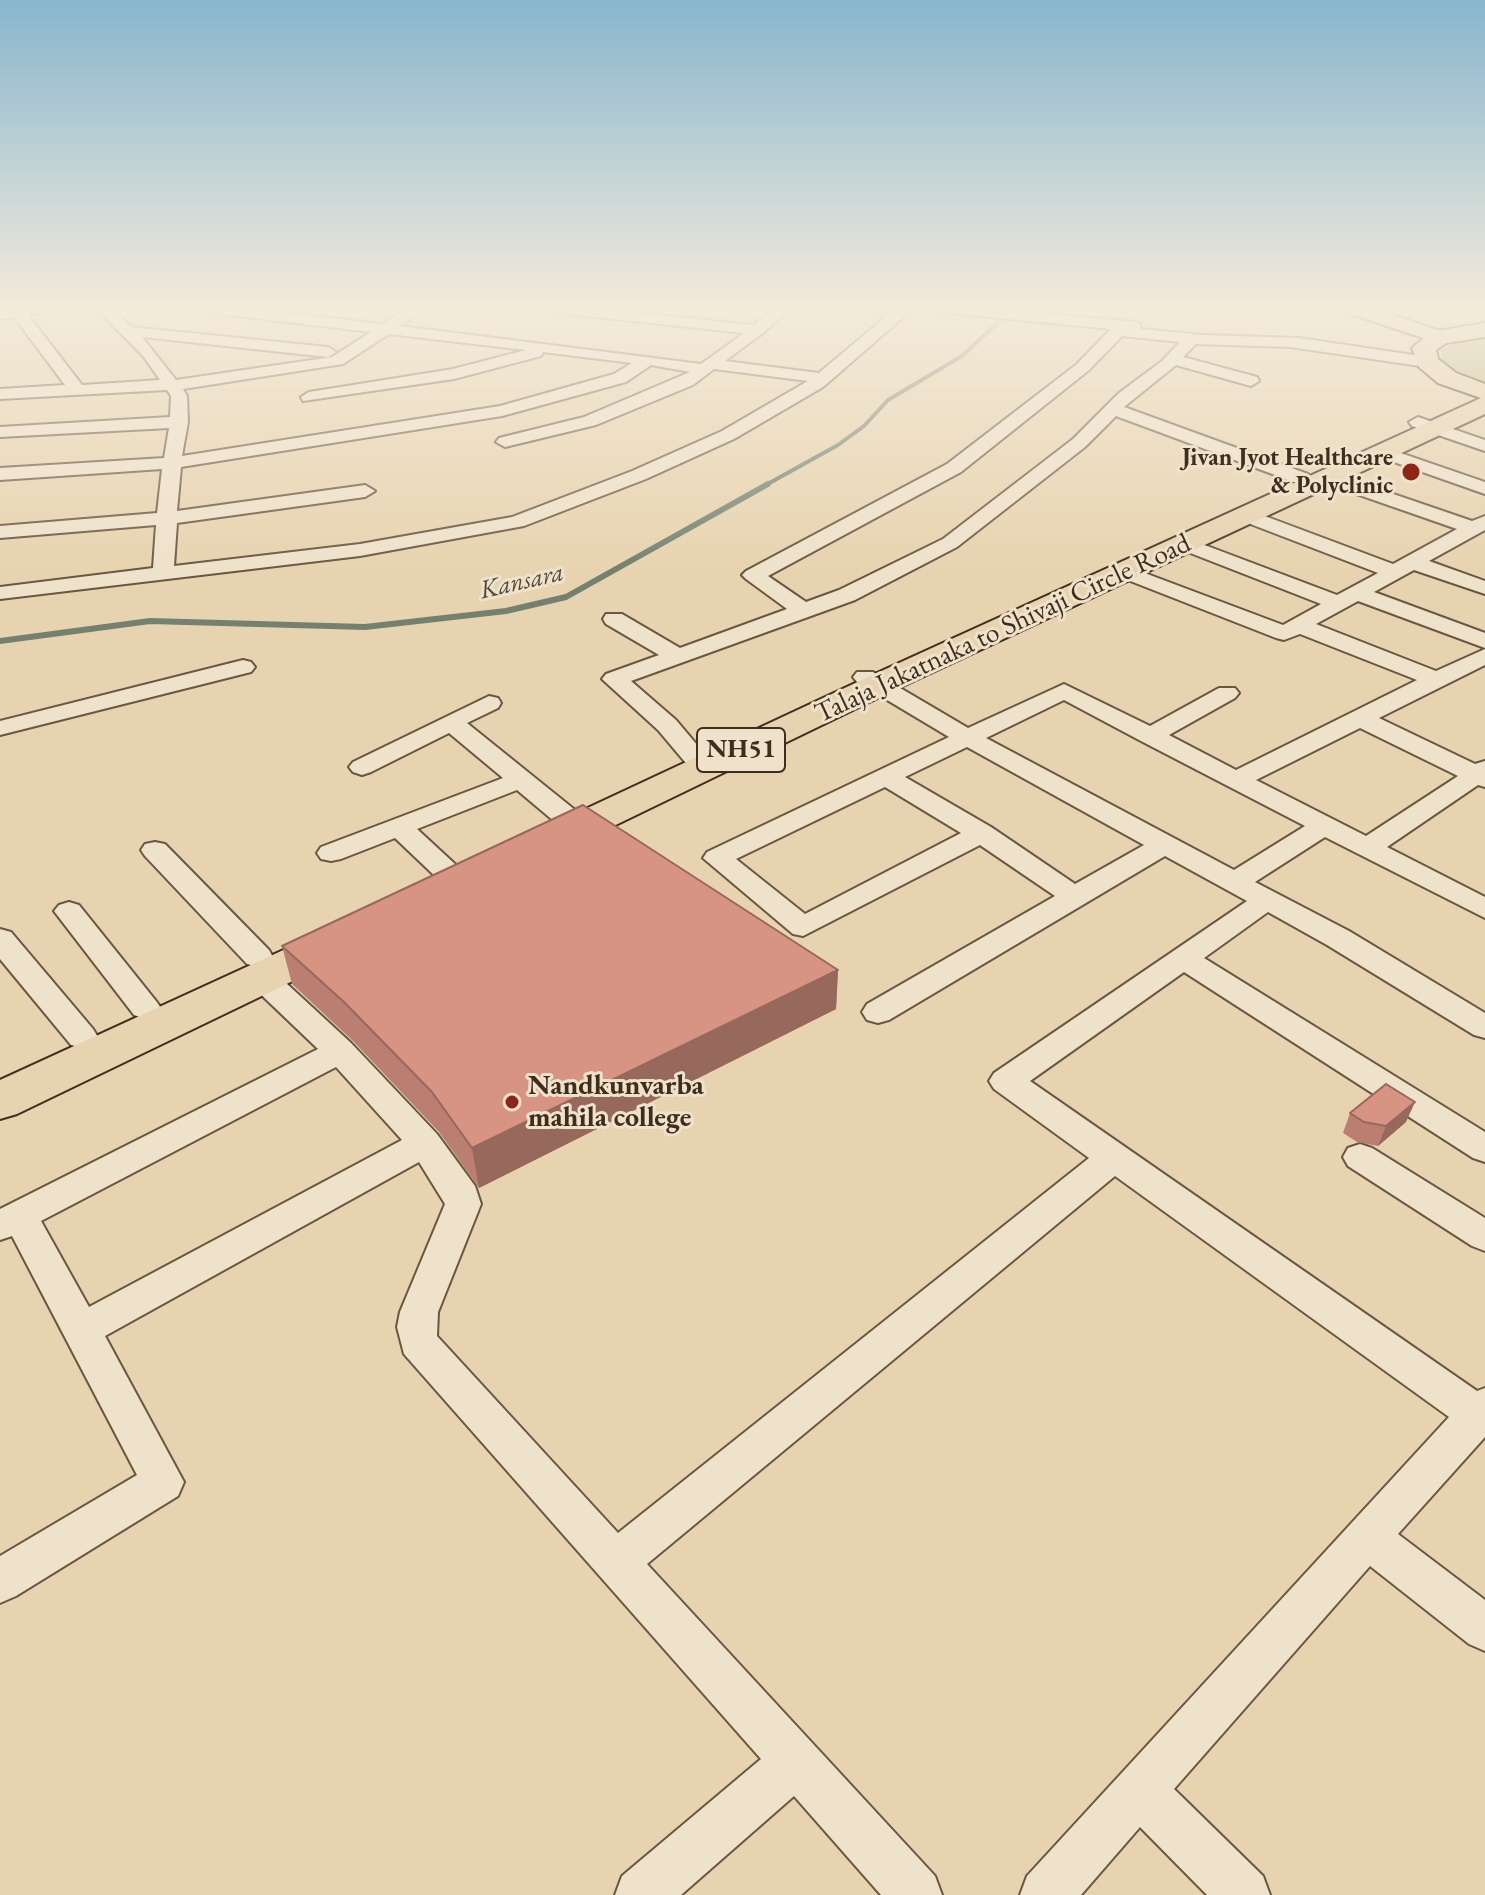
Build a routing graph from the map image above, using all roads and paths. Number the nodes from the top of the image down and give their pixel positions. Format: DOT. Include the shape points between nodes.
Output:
graph roads {
  1 [pos="178,393"];
  2 [pos="307,393"];
  3 [pos="331,393"];
  4 [pos="565,393"];
  5 [pos="657,393"];
  6 [pos="797,393"];
  7 [pos="1049,393"];
  8 [pos="1131,393"];
  9 [pos="309,397"];
  10 [pos="1484,401"];
  11 [pos="1113,409"];
  12 [pos="179,422"];
  13 [pos="1426,425"];
  14 [pos="0,432"];
  15 [pos="331,440"];
  16 [pos="505,442"];
  17 [pos="1485,446"];
  18 [pos="1383,452"];
  19 [pos="172,463"];
  20 [pos="0,474"];
  21 [pos="1315,478"];
  22 [pos="1485,488"];
  23 [pos="365,491"];
  24 [pos="1247,516"];
  25 [pos="168,518"];
  26 [pos="1478,530"];
  27 [pos="0,532"];
  28 [pos="1187,545"];
  29 [pos="1403,567"];
  30 [pos="1127,573"];
  31 [pos="163,574"];
  32 [pos="1485,588"];
  33 [pos="0,593"];
  34 [pos="1347,598"];
  35 [pos="803,610"];
  36 [pos="614,619"];
  37 [pos="1298,625"];
  38 [pos="1485,641"];
  39 [pos="676,655"];
  40 [pos="1485,656"];
  41 [pos="243,667"];
  42 [pos="1446,675"];
  43 [pos="872,681"];
  44 [pos="1485,682"];
  45 [pos="1227,693"];
  46 [pos="489,703"];
  47 [pos="1359,718"];
  48 [pos="453,724"];
  49 [pos="0,728"];
  50 [pos="1150,736"];
  51 [pos="968,738"];
  52 [pos="694,757"];
  53 [pos="362,767"];
  54 [pos="1482,774"];
  55 [pos="886,777"];
  56 [pos="520,780"];
  57 [pos="1235,780"];
  58 [pos="565,816"];
  59 [pos="1324,826"];
  60 [pos="399,827"];
  61 [pos="981,833"];
  62 [pos="1165,844"];
  63 [pos="1367,848"];
  64 [pos="155,850"];
  65 [pos="331,853"];
  66 [pos="449,877"];
  67 [pos="1235,882"];
  68 [pos="1075,897"];
  69 [pos="1267,900"];
  70 [pos="1485,909"];
  71 [pos="69,911"];
  72 [pos="368,917"];
  73 [pos="0,939"];
  74 [pos="1183,958"];
  75 [pos="260,968"];
  76 [pos="145,1008"];
  77 [pos="878,1012"];
  78 [pos="1485,1027"];
  79 [pos="82,1037"];
  80 [pos="340,1051"];
  81 [pos="0,1074"];
  82 [pos="0,1101"];
  83 [pos="425,1143"];
  84 [pos="1485,1149"];
  85 [pos="1114,1157"];
  86 [pos="1360,1157"];
  87 [pos="10,1221"];
  88 [pos="1485,1236"];
  89 [pos="81,1330"];
  90 [pos="1483,1413"];
  91 [pos="1367,1537"];
  92 [pos="616,1562"];
  93 [pos="0,1581"];
  94 [pos="1485,1628"];
  95 [pos="796,1762"];
  96 [pos="1140,1791"];
  97 [pos="641,1895"];
  98 [pos="916,1895"];
  99 [pos="1046,1895"];
  100 [pos="1244,1895"];
  1 -- 12 [label="street"];
  2 -- 9 [label="street"];
  3 -- 9 [label="street"];
  4 -- 15 [label="street" via="502,411"];
  5 -- 16 [label="street" via="590,421"];
  6 -- 31 [label="street" via="728,435 517,522 360,550"];
  7 -- 35 [label="street" via="954,468 753,575"];
  8 -- 11 [label="street"];
  9 -- 15 [label="street"];
  10 -- 13 [label="highway, Talaja Jakatnaka to Shivaji Circle Road / NH51"];
  11 -- 21 [label="street"];
  11 -- 35 [label="street" via="1038,477 950,543 847,595"];
  12 -- 14 [label="street"];
  12 -- 19 [label="street"];
  13 -- 17 [label="street"];
  13 -- 18 [label="highway, Talaja Jakatnaka to Shivaji Circle Road / NH51"];
  13 -- 21 [label="highway, Talaja Jakatnaka to Shivaji Circle Road / NH51"];
  15 -- 19 [label="street"];
  18 -- 21 [label="highway, Talaja Jakatnaka to Shivaji Circle Road / NH51"];
  18 -- 22 [label="street"];
  19 -- 20 [label="street"];
  19 -- 25 [label="street"];
  21 -- 24 [label="highway, Talaja Jakatnaka to Shivaji Circle Road / NH51"];
  21 -- 26 [label="street"];
  21 -- 43 [label="highway, Talaja Jakatnaka to Shivaji Circle Road / NH51"];
  23 -- 25 [label="street"];
  24 -- 28 [label="highway, Talaja Jakatnaka to Shivaji Circle Road / NH51"];
  24 -- 29 [label="street"];
  25 -- 27 [label="street"];
  25 -- 31 [label="street"];
  26 -- 29 [label="street"];
  28 -- 30 [label="highway, Talaja Jakatnaka to Shivaji Circle Road / NH51"];
  28 -- 34 [label="street"];
  29 -- 32 [label="street"];
  29 -- 34 [label="street"];
  30 -- 37 [label="street" via="1284,633"];
  30 -- 43 [label="highway, Talaja Jakatnaka to Shivaji Circle Road / NH51"];
  31 -- 33 [label="street"];
  34 -- 37 [label="street"];
  34 -- 38 [label="street"];
  35 -- 39 [label="street"];
  36 -- 39 [label="street"];
  37 -- 42 [label="street"];
  39 -- 52 [label="street" via="614,679 667,725"];
  40 -- 42 [label="street"];
  41 -- 49 [label="street"];
  42 -- 44 [label="street"];
  42 -- 47 [label="street"];
  43 -- 51 [label="street"];
  43 -- 52 [label="highway, Talaja Jakatnaka to Shivaji Circle Road / NH51"];
  43 -- 58 [label="highway, Talaja Jakatnaka to Shivaji Circle Road / NH51" via="516,848"];
  45 -- 50 [label="street"];
  46 -- 48 [label="street"];
  47 -- 54 [label="street"];
  47 -- 57 [label="street"];
  48 -- 53 [label="street"];
  48 -- 56 [label="street"];
  50 -- 51 [label="street" via="1064,691"];
  50 -- 57 [label="street"];
  51 -- 55 [label="street"];
  51 -- 62 [label="street"];
  52 -- 58 [label="highway, Talaja Jakatnaka to Shivaji Circle Road / NH51"];
  54 -- 63 [label="street"];
  55 -- 61 [label="street"];
  55 -- 61 [label="street" via="717,858 803,927"];
  56 -- 58 [label="street"];
  56 -- 60 [label="street"];
  57 -- 59 [label="street"];
  59 -- 63 [label="street"];
  59 -- 67 [label="street"];
  60 -- 65 [label="street"];
  60 -- 66 [label="street"];
  61 -- 68 [label="street"];
  62 -- 67 [label="street"];
  62 -- 68 [label="street"];
  63 -- 70 [label="street"];
  64 -- 75 [label="street"];
  67 -- 69 [label="street"];
  68 -- 77 [label="street"];
  69 -- 74 [label="street"];
  69 -- 78 [label="street"];
  71 -- 76 [label="street"];
  72 -- 75 [label="highway"];
  73 -- 79 [label="street"];
  74 -- 84 [label="street"];
  74 -- 85 [label="street" via="1006,1081"];
  75 -- 76 [label="highway"];
  75 -- 80 [label="street"];
  75 -- 82 [label="highway"];
  76 -- 79 [label="highway"];
  79 -- 81 [label="highway"];
  80 -- 83 [label="street"];
  80 -- 87 [label="street"];
  83 -- 89 [label="street"];
  83 -- 92 [label="street" via="463,1204 419,1312 418,1342"];
  85 -- 90 [label="street"];
  85 -- 92 [label="street"];
  86 -- 88 [label="street"];
  87 -- 89 [label="street"];
  89 -- 93 [label="street" via="163,1482"];
  90 -- 91 [label="street"];
  91 -- 94 [label="street"];
  91 -- 96 [label="street"];
  92 -- 95 [label="street"];
  95 -- 97 [label="street"];
  95 -- 98 [label="street"];
  96 -- 99 [label="street"];
  96 -- 100 [label="street"];
}
